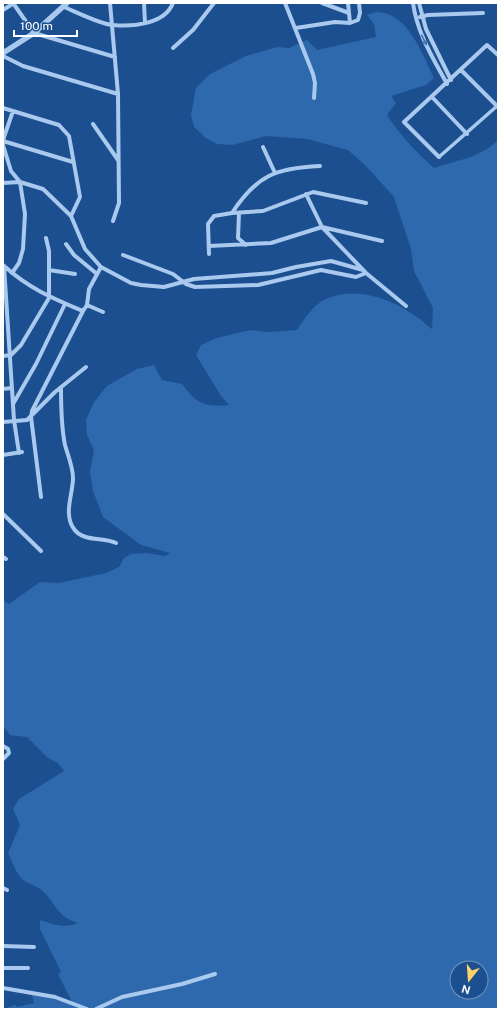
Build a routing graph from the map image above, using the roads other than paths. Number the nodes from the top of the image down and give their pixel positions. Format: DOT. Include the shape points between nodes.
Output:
graph roads {
  1 [pos="14,3"];
  2 [pos="110,3"];
  3 [pos="144,3"];
  4 [pos="173,3"];
  5 [pos="214,3"];
  6 [pos="285,3"];
  7 [pos="322,3"];
  8 [pos="348,3"];
  9 [pos="359,3"];
  10 [pos="413,3"];
  11 [pos="419,3"];
  12 [pos="66,5"];
  13 [pos="3,10"];
  14 [pos="349,13"];
  15 [pos="483,13"];
  16 [pos="422,16"];
  17 [pos="416,20"];
  18 [pos="350,22"];
  19 [pos="145,23"];
  20 [pos="112,25"];
  21 [pos="296,28"];
  22 [pos="34,33"];
  23 [pos="174,48"];
  24 [pos="3,53"];
  25 [pos="498,55"];
  26 [pos="3,56"];
  27 [pos="115,57"];
  28 [pos="461,70"];
  29 [pos="451,80"];
  30 [pos="447,84"];
  31 [pos="118,94"];
  32 [pos="432,97"];
  33 [pos="314,98"];
  34 [pos="498,107"];
  35 [pos="3,108"];
  36 [pos="13,111"];
  37 [pos="93,124"];
  38 [pos="467,134"];
  39 [pos="3,141"];
  40 [pos="263,147"];
  41 [pos="439,157"];
  42 [pos="118,161"];
  43 [pos="73,162"];
  44 [pos="320,166"];
  45 [pos="275,173"];
  46 [pos="20,182"];
  47 [pos="3,183"];
  48 [pos="306,194"];
  49 [pos="366,204"];
  50 [pos="232,212"];
  51 [pos="239,213"];
  52 [pos="71,216"];
  53 [pos="113,221"];
  54 [pos="322,227"];
  55 [pos="46,238"];
  56 [pos="382,241"];
  57 [pos="66,244"];
  58 [pos="246,245"];
  59 [pos="209,246"];
  60 [pos="208,254"];
  61 [pos="123,255"];
  62 [pos="3,265"];
  63 [pos="101,267"];
  64 [pos="49,270"];
  65 [pos="364,272"];
  66 [pos="12,273"];
  67 [pos="75,274"];
  68 [pos="97,274"];
  69 [pos="238,277"];
  70 [pos="184,281"];
  71 [pos="239,286"];
  72 [pos="49,298"];
  73 [pos="65,304"];
  74 [pos="88,305"];
  75 [pos="406,306"];
  76 [pos="82,311"];
  77 [pos="103,312"];
  78 [pos="11,355"];
  79 [pos="3,356"];
  80 [pos="86,367"];
  81 [pos="61,387"];
  82 [pos="12,388"];
  83 [pos="3,389"];
  84 [pos="13,404"];
  85 [pos="30,417"];
  86 [pos="14,420"];
  87 [pos="3,422"];
  88 [pos="3,455"];
  89 [pos="41,497"];
  90 [pos="3,514"];
  91 [pos="116,543"];
  92 [pos="41,552"];
  93 [pos="3,746"];
  94 [pos="3,759"];
  95 [pos="3,946"];
  96 [pos="34,947"];
  97 [pos="3,968"];
  98 [pos="28,968"];
  99 [pos="215,974"];
  100 [pos="3,988"];
  101 [pos="87,1009"];
  102 [pos="96,1009"];
  1 -- 13 [label="street"];
  1 -- 22 [label="street"];
  2 -- 20 [label="street"];
  3 -- 19 [label="street"];
  4 -- 19 [label="street" via="163,16"];
  5 -- 23 [label="street" via="193,30"];
  6 -- 21 [label="street"];
  7 -- 14 [label="street"];
  8 -- 14 [label="street"];
  9 -- 18 [label="street" via="358,20"];
  10 -- 17 [label="street"];
  11 -- 16 [label="street"];
  12 -- 20 [label="street"];
  12 -- 22 [label="street"];
  14 -- 18 [label="street"];
  15 -- 16 [label="street"];
  16 -- 17 [label="street"];
  16 -- 29 [label="street"];
  17 -- 30 [label="street, one-way"];
  18 -- 21 [label="street"];
  19 -- 20 [label="street"];
  20 -- 27 [label="street"];
  21 -- 33 [label="street" via="315,83"];
  22 -- 24 [label="street"];
  22 -- 27 [label="street"];
  25 -- 28 [label="street" via="487,45"];
  26 -- 31 [label="street" via="23,66"];
  27 -- 31 [label="street"];
  28 -- 29 [label="street"];
  28 -- 34 [label="street"];
  29 -- 30 [label="street"];
  30 -- 32 [label="street"];
  31 -- 42 [label="street"];
  32 -- 38 [label="street"];
  32 -- 41 [label="street" via="404,122"];
  34 -- 38 [label="street"];
  35 -- 36 [label="street"];
  36 -- 39 [label="street"];
  36 -- 43 [label="street" via="59,125 69,136"];
  37 -- 42 [label="street"];
  38 -- 41 [label="street"];
  39 -- 43 [label="street"];
  39 -- 46 [label="street" via="11,171"];
  40 -- 45 [label="street"];
  42 -- 53 [label="street" via="119,206"];
  43 -- 52 [label="street" via="80,197"];
  44 -- 45 [label="street" via="298,167"];
  45 -- 50 [label="street" via="259,180"];
  46 -- 47 [label="street"];
  46 -- 52 [label="street" via="43,189"];
  46 -- 66 [label="street" via="25,214 24,249"];
  48 -- 49 [label="street" via="319,193"];
  48 -- 51 [label="street" via="262,211"];
  48 -- 54 [label="street"];
  50 -- 51 [label="street"];
  50 -- 59 [label="street" via="214,216 208,224"];
  51 -- 58 [label="street" via="238,238"];
  52 -- 63 [label="street" via="85,249"];
  54 -- 56 [label="street"];
  54 -- 58 [label="street" via="271,243"];
  54 -- 65 [label="street"];
  55 -- 64 [label="street"];
  57 -- 68 [label="street" via="74,255"];
  58 -- 59 [label="street"];
  59 -- 60 [label="street"];
  61 -- 70 [label="street" via="173,274"];
  62 -- 66 [label="street"];
  62 -- 78 [label="street"];
  63 -- 68 [label="street"];
  63 -- 70 [label="street" via="141,286 164,287"];
  64 -- 67 [label="street"];
  64 -- 72 [label="street"];
  65 -- 69 [label="street" via="330,261"];
  65 -- 71 [label="street" via="356,277 321,270 258,285"];
  65 -- 75 [label="street"];
  66 -- 72 [label="street" via="23,283"];
  68 -- 74 [label="street" via="89,289"];
  69 -- 70 [label="street"];
  69 -- 71 [label="street"];
  70 -- 71 [label="street" via="195,288"];
  72 -- 73 [label="street"];
  72 -- 78 [label="street" via="21,345"];
  73 -- 76 [label="street"];
  73 -- 84 [label="street"];
  74 -- 76 [label="street"];
  74 -- 77 [label="street"];
  76 -- 85 [label="street"];
  78 -- 79 [label="street"];
  78 -- 82 [label="street"];
  80 -- 81 [label="street"];
  81 -- 85 [label="street"];
  81 -- 91 [label="street" via="65,444 73,475 68,506 73,529 86,537"];
  82 -- 83 [label="street"];
  82 -- 84 [label="street"];
  84 -- 86 [label="street"];
  85 -- 86 [label="street" via="24,421"];
  85 -- 89 [label="street"];
  86 -- 87 [label="street"];
  86 -- 88 [label="street" via="20,452"];
  90 -- 92 [label="street"];
  93 -- 94 [label="street" via="10,752"];
  95 -- 96 [label="street"];
  97 -- 98 [label="street"];
  99 -- 102 [label="street" via="182,984 122,996"];
  100 -- 101 [label="street" via="55,997"];
}
